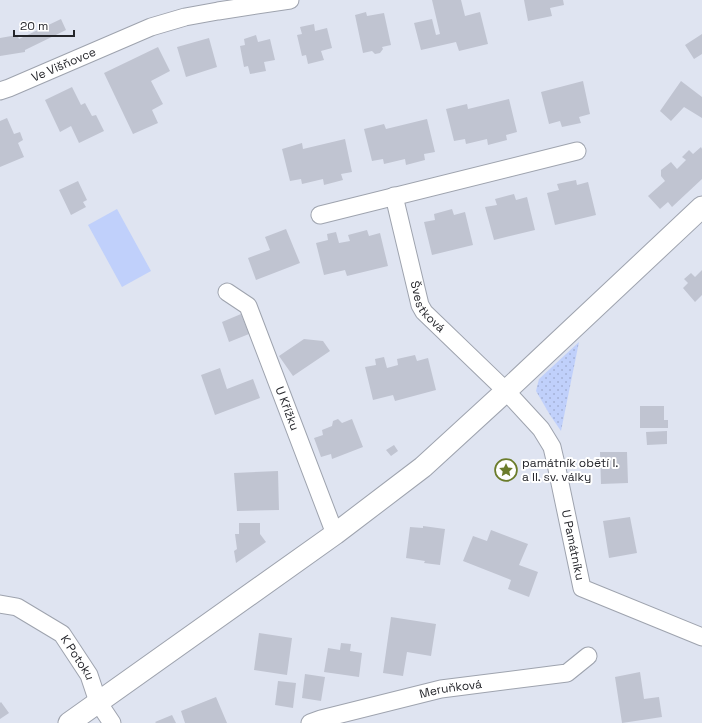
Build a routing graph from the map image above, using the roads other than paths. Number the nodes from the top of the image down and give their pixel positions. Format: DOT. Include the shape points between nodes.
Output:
graph roads {
  1 [pos="290,0"];
  2 [pos="0,91"];
  3 [pos="577,151"];
  4 [pos="394,196"];
  5 [pos="702,207"];
  6 [pos="320,215"];
  7 [pos="227,292"];
  8 [pos="506,391"];
  9 [pos="335,534"];
  10 [pos="0,604"];
  11 [pos="702,637"];
  12 [pos="588,656"];
  13 [pos="98,702"];
  14 [pos="69,723"];
  15 [pos="112,723"];
  16 [pos="310,723"];
  1 -- 2 [label="street, Ve Višňovce" via="185,17 151,26"];
  3 -- 4 [label="street"];
  4 -- 6 [label="street"];
  4 -- 8 [label="street, Švestková" via="420,305 424,312"];
  5 -- 8 [label="street"];
  7 -- 9 [label="street, U Křížku" via="248,306"];
  8 -- 9 [label="street" via="423,467"];
  8 -- 11 [label="street, U Památníku" via="541,429 552,448 582,588"];
  9 -- 13 [label="street"];
  10 -- 13 [label="street, K Potoku" via="17,607 62,634 89,675"];
  12 -- 16 [label="street, Meruňková" via="567,673 442,689"];
  13 -- 14 [label="street"];
  13 -- 15 [label="street"];
}
